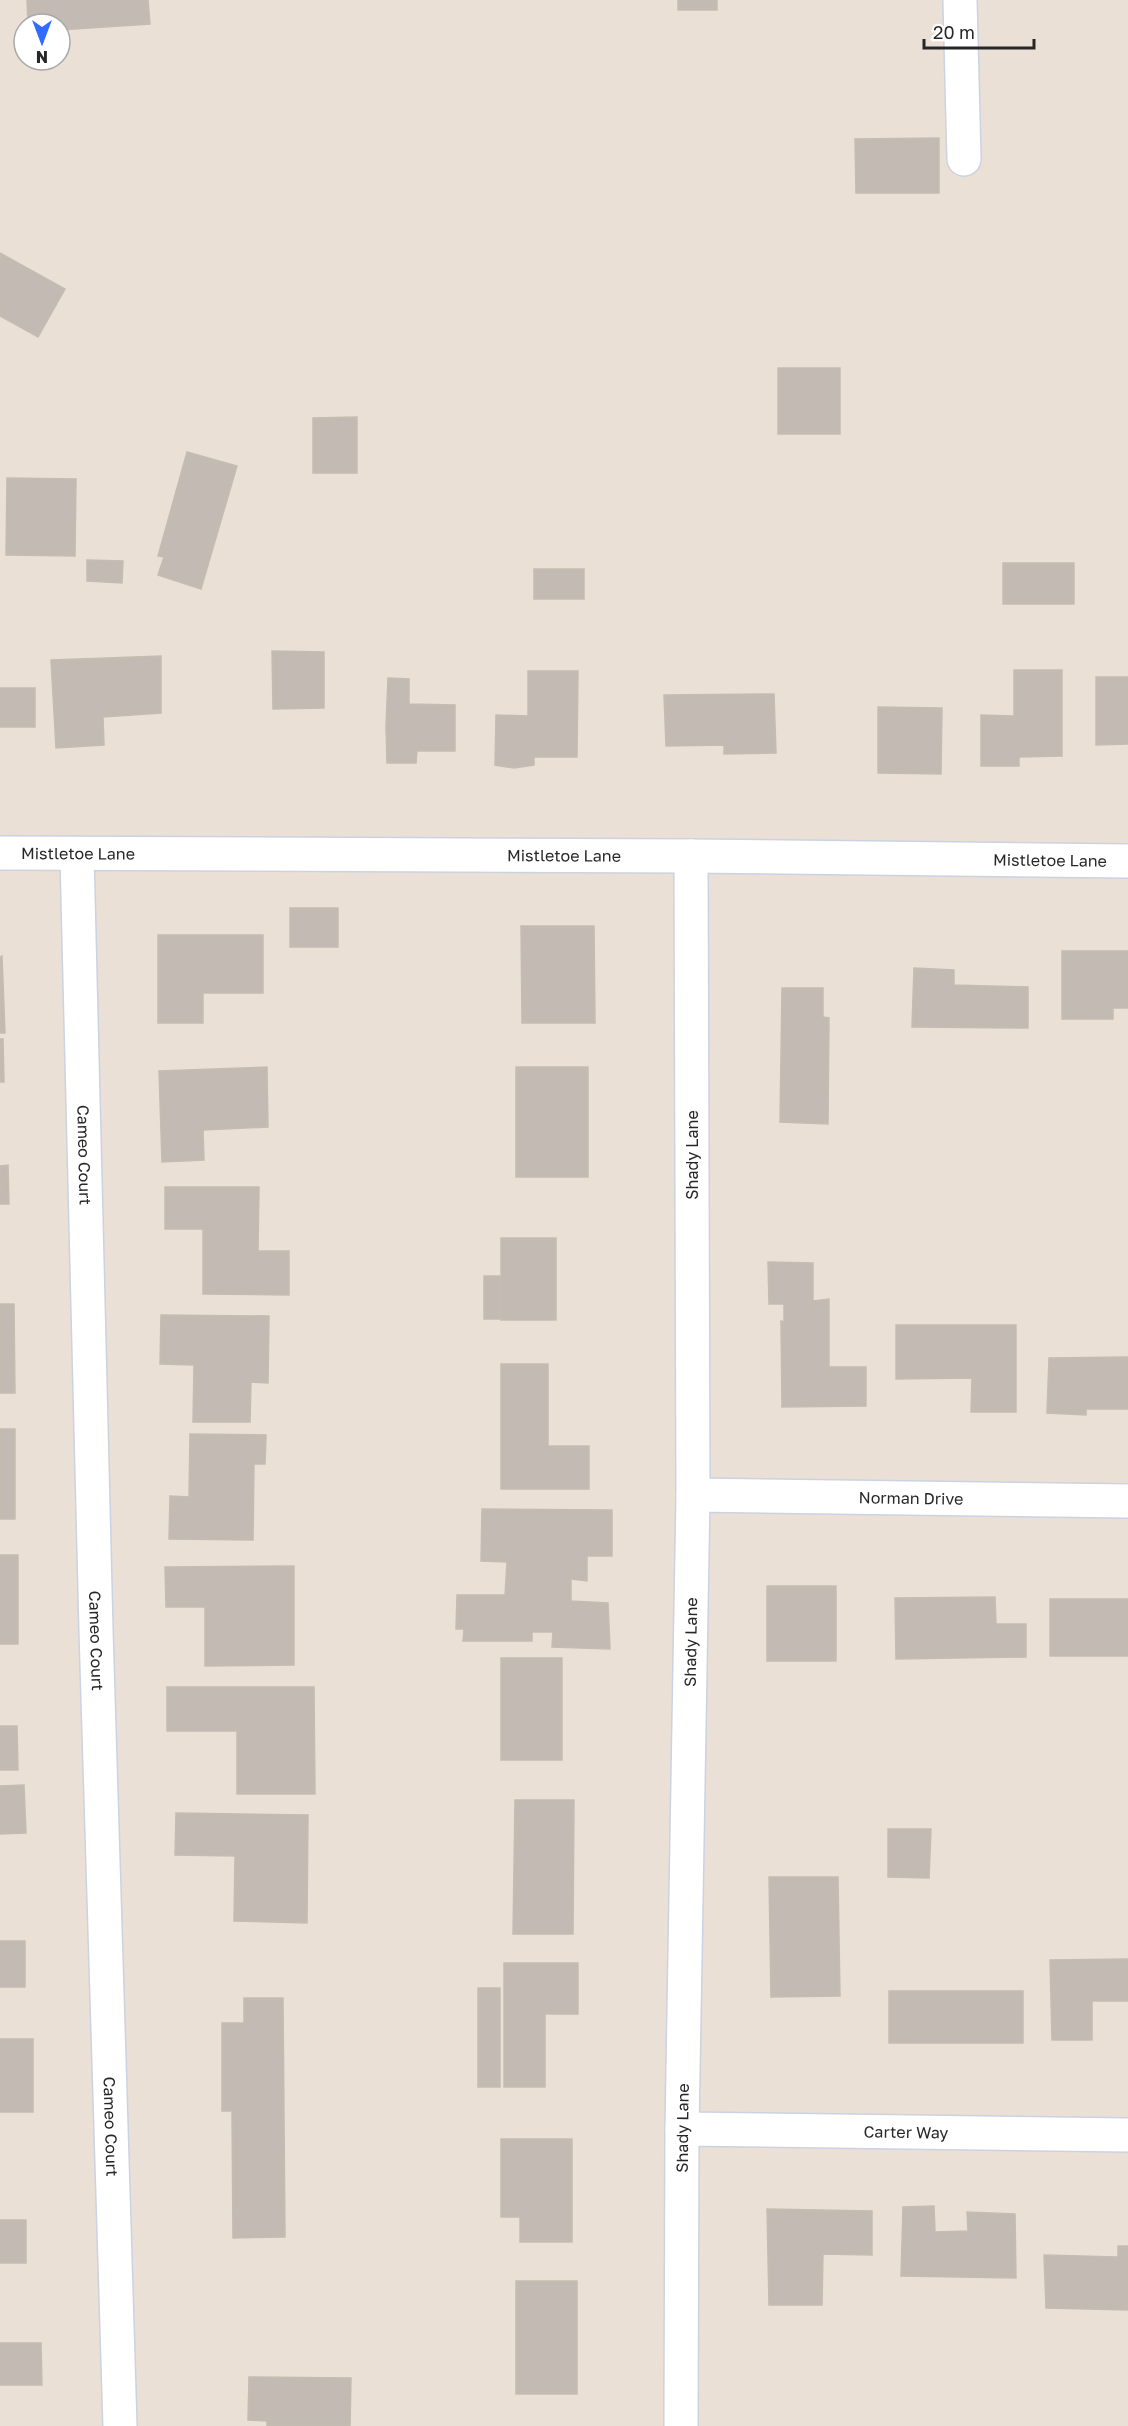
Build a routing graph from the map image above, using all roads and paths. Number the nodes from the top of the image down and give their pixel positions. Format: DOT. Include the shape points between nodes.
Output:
graph roads {
  1 [pos="960,0"];
  2 [pos="964,159"];
  3 [pos="0,853"];
  4 [pos="77,855"];
  5 [pos="691,856"];
  6 [pos="1128,861"];
  7 [pos="693,1495"];
  8 [pos="1128,1501"];
  9 [pos="682,2129"];
  10 [pos="1128,2135"];
  11 [pos="120,2426"];
  12 [pos="681,2426"];
  1 -- 2 [label="street"];
  3 -- 4 [label="street, Mistletoe Lane"];
  4 -- 5 [label="street, Mistletoe Lane"];
  4 -- 11 [label="street, Cameo Court"];
  5 -- 6 [label="street, Mistletoe Lane"];
  5 -- 7 [label="street, Shady Lane"];
  7 -- 8 [label="street, Norman Drive"];
  7 -- 9 [label="street, Shady Lane"];
  9 -- 10 [label="street, Carter Way"];
  9 -- 12 [label="street, Shady Lane"];
}
